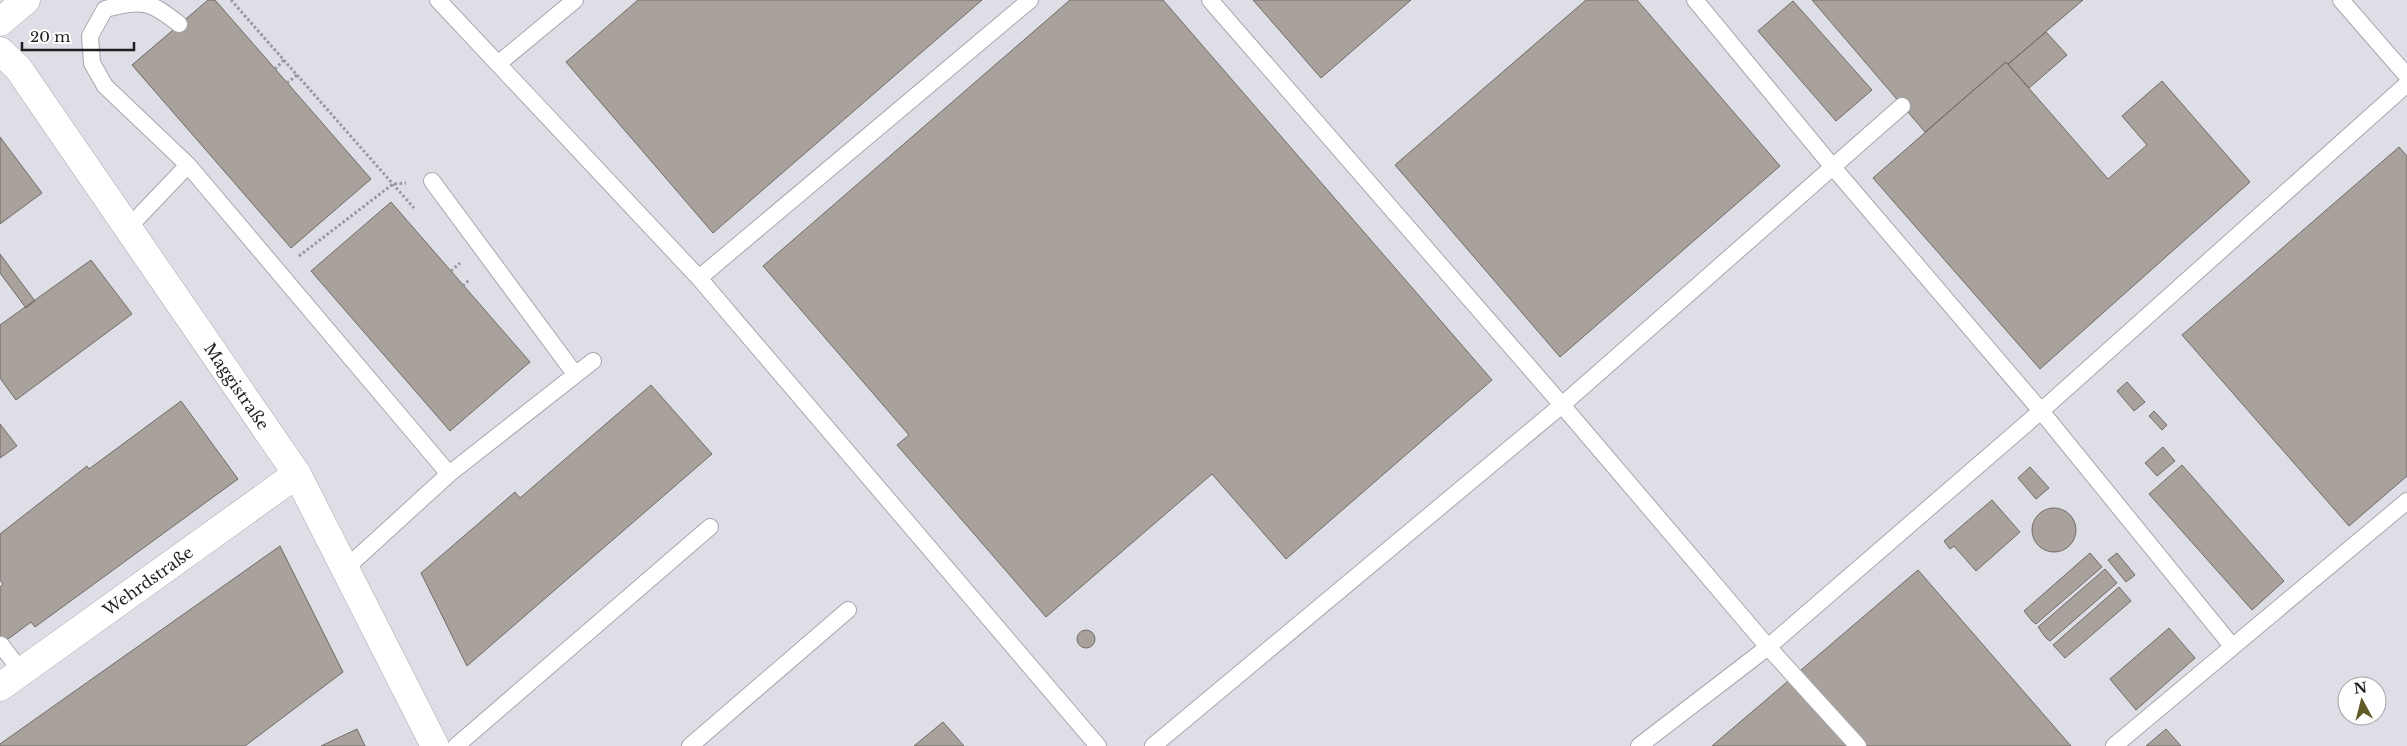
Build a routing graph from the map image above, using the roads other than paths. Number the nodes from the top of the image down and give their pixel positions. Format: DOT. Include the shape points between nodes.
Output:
graph roads {
  1 [pos="26,0"];
  2 [pos="438,0"];
  3 [pos="576,0"];
  4 [pos="1030,0"];
  5 [pos="1210,0"];
  6 [pos="1695,0"];
  7 [pos="2341,0"];
  8 [pos="0,22"];
  9 [pos="179,24"];
  10 [pos="0,51"];
  11 [pos="498,64"];
  12 [pos="2407,76"];
  13 [pos="2407,84"];
  14 [pos="1902,106"];
  15 [pos="188,165"];
  16 [pos="1832,166"];
  17 [pos="432,181"];
  18 [pos="127,229"];
  19 [pos="699,278"];
  20 [pos="593,362"];
  21 [pos="575,374"];
  22 [pos="1562,405"];
  23 [pos="2041,411"];
  24 [pos="297,474"];
  25 [pos="449,474"];
  26 [pos="2407,500"];
  27 [pos="710,528"];
  28 [pos="346,568"];
  29 [pos="848,610"];
  30 [pos="1,645"];
  31 [pos="2232,646"];
  32 [pos="1768,647"];
  33 [pos="21,671"];
  34 [pos="0,688"];
  35 [pos="434,746"];
  36 [pos="456,746"];
  37 [pos="690,746"];
  38 [pos="1098,746"];
  39 [pos="1153,746"];
  40 [pos="1639,746"];
  41 [pos="1858,746"];
  42 [pos="2114,746"];
  1 -- 8 [label="street"];
  2 -- 11 [label="lane"];
  3 -- 11 [label="lane"];
  4 -- 19 [label="lane"];
  5 -- 22 [label="lane"];
  6 -- 16 [label="lane"];
  7 -- 12 [label="lane"];
  9 -- 15 [label="lane" via="160,8 136,1 105,9 90,36 92,63 105,86"];
  10 -- 18 [label="street, Maggistraße" via="18,68"];
  11 -- 19 [label="lane"];
  13 -- 23 [label="lane"];
  14 -- 16 [label="lane"];
  15 -- 18 [label="lane"];
  15 -- 25 [label="lane"];
  16 -- 22 [label="lane"];
  16 -- 23 [label="lane"];
  17 -- 21 [label="lane"];
  18 -- 24 [label="street, Maggistraße"];
  19 -- 38 [label="lane"];
  20 -- 21 [label="lane"];
  21 -- 25 [label="lane"];
  22 -- 32 [label="lane"];
  22 -- 39 [label="lane"];
  23 -- 31 [label="lane"];
  23 -- 32 [label="lane"];
  24 -- 28 [label="street, Maggistraße"];
  24 -- 33 [label="street, Wehrdstraße"];
  25 -- 28 [label="lane"];
  26 -- 31 [label="lane"];
  27 -- 36 [label="lane"];
  28 -- 35 [label="street, Maggistraße"];
  29 -- 37 [label="lane"];
  30 -- 33 [label="lane"];
  31 -- 42 [label="lane"];
  32 -- 40 [label="lane"];
  32 -- 41 [label="lane"];
  33 -- 34 [label="street, Wehrdstraße"];
}
